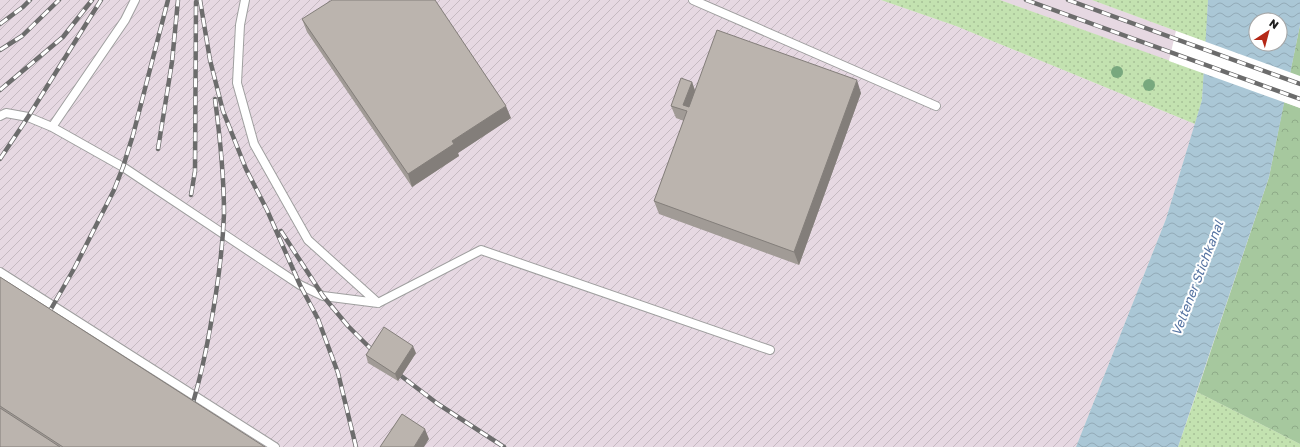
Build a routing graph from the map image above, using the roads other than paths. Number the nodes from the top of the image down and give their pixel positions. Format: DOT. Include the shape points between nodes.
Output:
graph roads {
  1 [pos="135,0"];
  2 [pos="245,0"];
  3 [pos="693,0"];
  4 [pos="936,106"];
  5 [pos="0,116"];
  6 [pos="52,127"];
  7 [pos="0,272"];
  8 [pos="378,304"];
  9 [pos="770,350"];
  10 [pos="275,447"];
  1 -- 6 [label="lane" via="125,20"];
  2 -- 8 [label="lane" via="240,25 237,83 254,144 308,240"];
  3 -- 4 [label="lane"];
  5 -- 6 [label="lane" via="6,113 28,117"];
  6 -- 8 [label="lane" via="123,167 300,285 324,296"];
  7 -- 10 [label="lane"];
  8 -- 9 [label="lane" via="481,250"];
}
